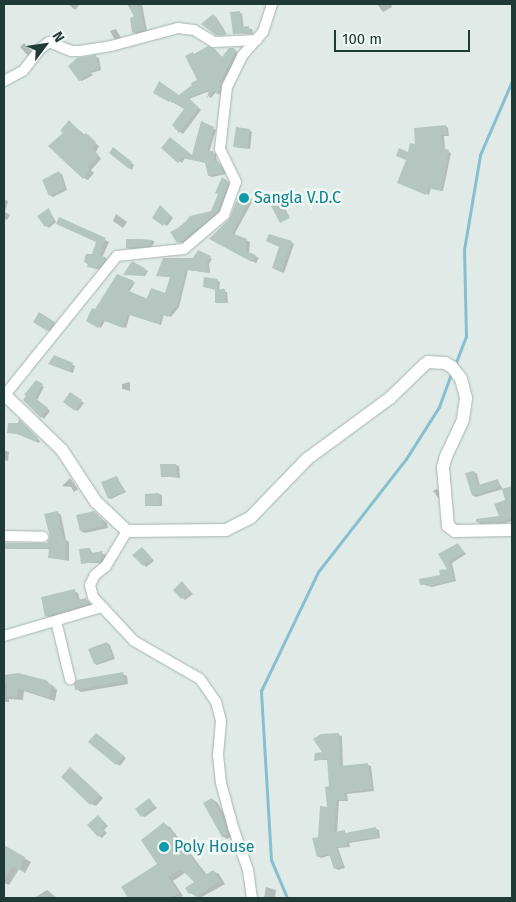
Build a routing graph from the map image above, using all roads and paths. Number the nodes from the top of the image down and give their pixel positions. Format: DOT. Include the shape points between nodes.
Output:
graph roads {
  1 [pos="272,4"];
  2 [pos="257,40"];
  3 [pos="4,82"];
  4 [pos="4,395"];
  5 [pos="512,530"];
  6 [pos="127,531"];
  7 [pos="4,536"];
  8 [pos="43,537"];
  9 [pos="102,607"];
  10 [pos="56,622"];
  11 [pos="4,636"];
  12 [pos="70,679"];
  13 [pos="252,898"];
  1 -- 2 [label="street"];
  2 -- 3 [label="street" via="214,42 194,30 178,28 80,51 71,51 49,42 23,71"];
  2 -- 4 [label="street" via="242,56 227,87 220,149 236,182 224,214 184,250 117,256"];
  4 -- 6 [label="street" via="62,450 96,502"];
  5 -- 6 [label="street" via="455,531 448,526 443,467 463,420 466,398 457,372 437,362 424,365 390,398 307,459 259,511 238,525 226,530"];
  6 -- 9 [label="street" via="90,585 93,597"];
  7 -- 8 [label="street"];
  9 -- 10 [label="street"];
  9 -- 13 [label="street" via="134,641 200,680 216,702 221,720 218,755 222,783 248,870"];
  10 -- 11 [label="street"];
  10 -- 12 [label="street"];
}
